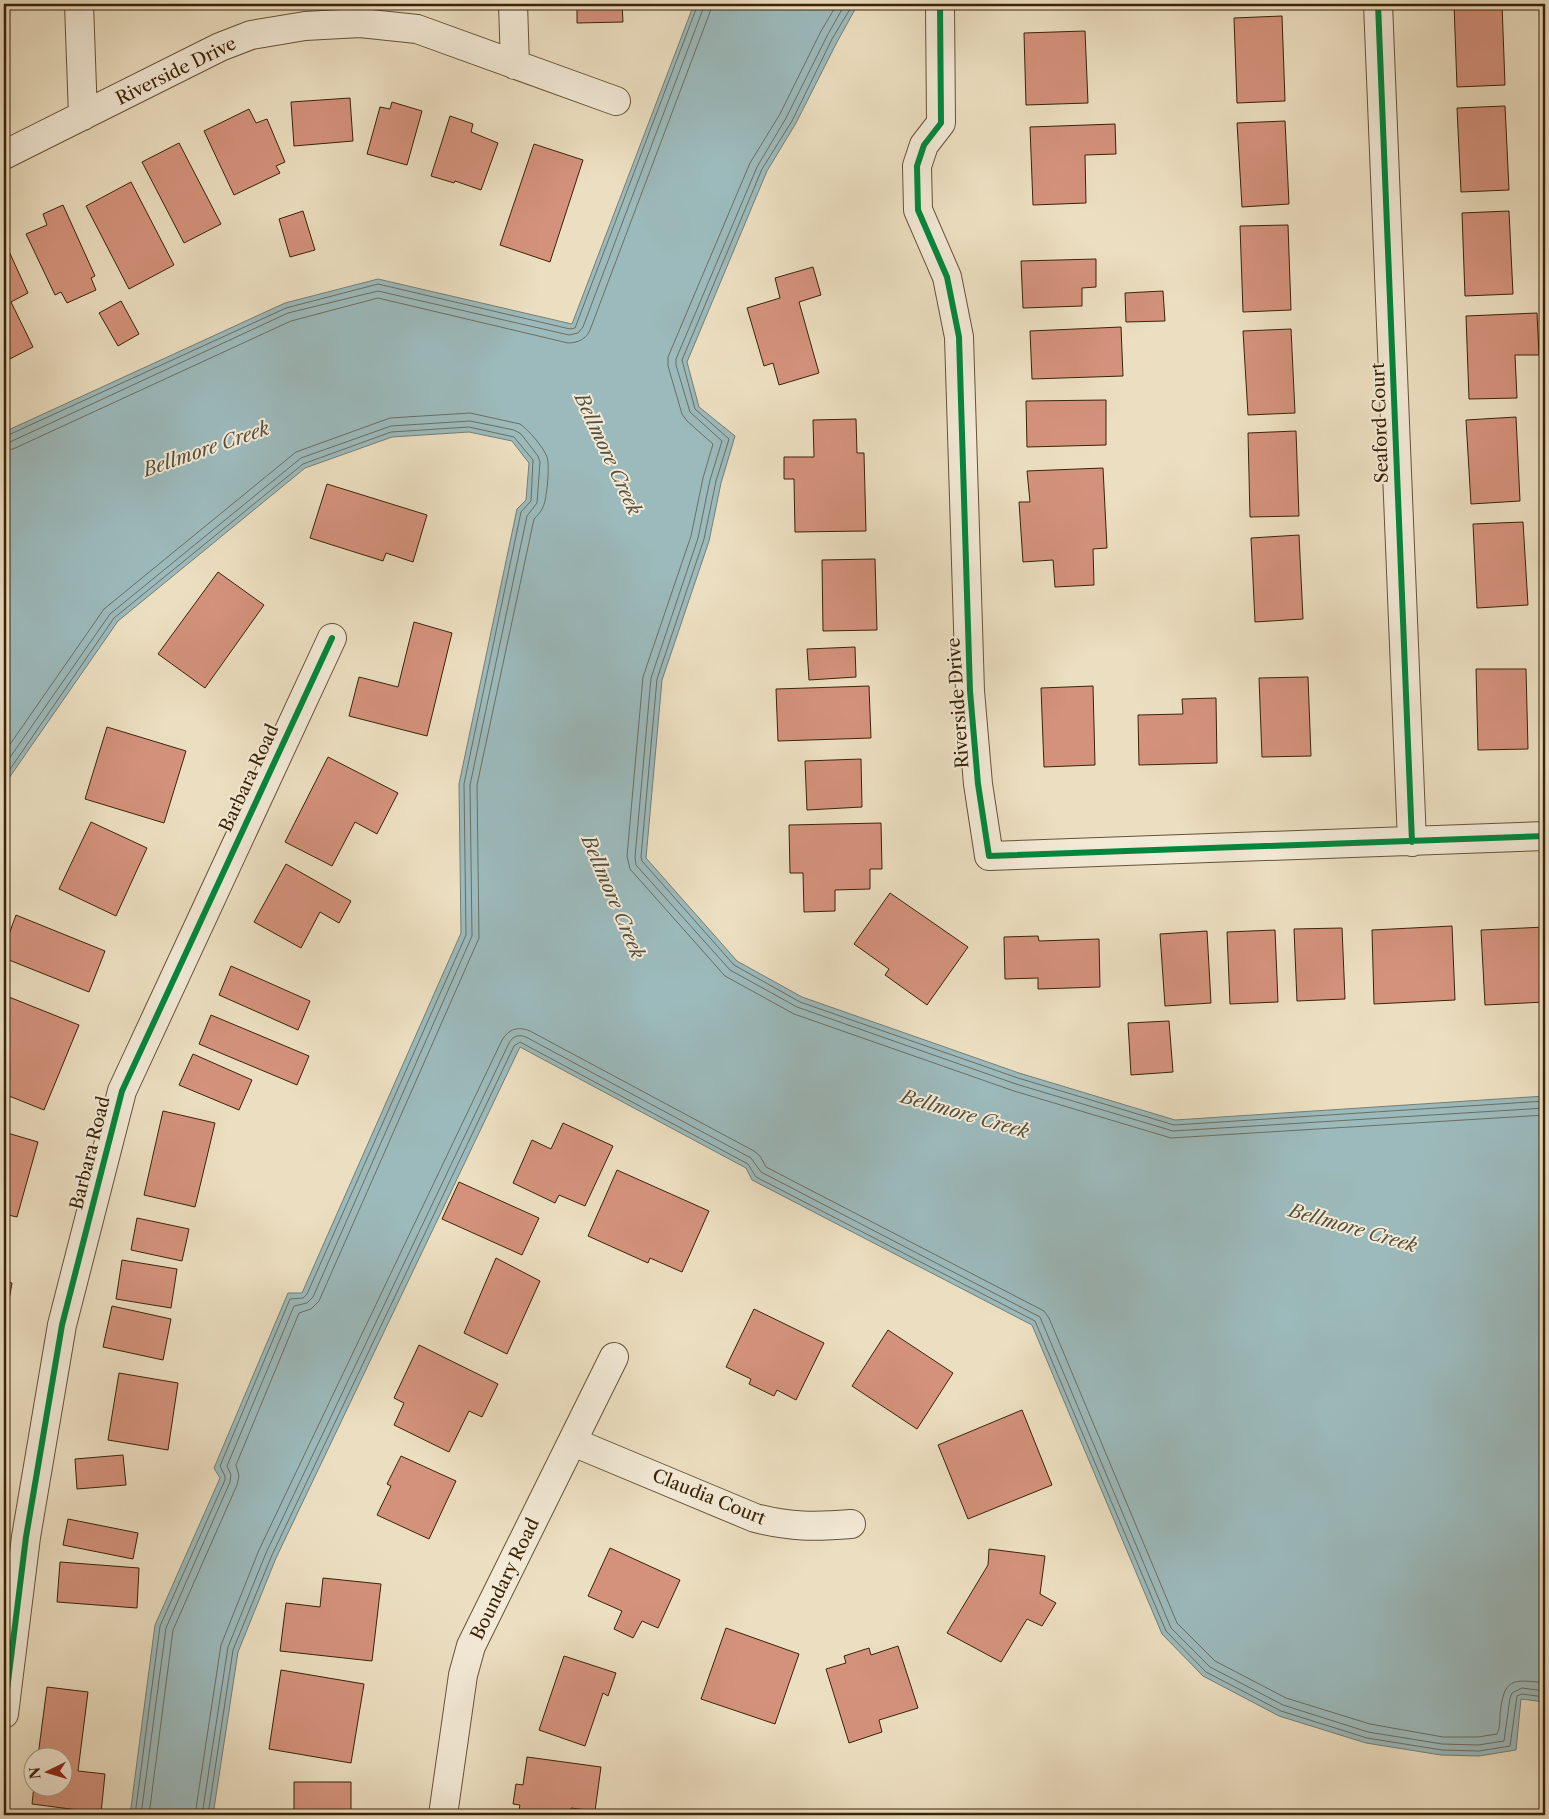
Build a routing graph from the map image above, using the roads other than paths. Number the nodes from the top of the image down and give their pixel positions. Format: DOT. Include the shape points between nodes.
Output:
graph roads {
  1 [pos="79,4"];
  2 [pos="513,4"];
  3 [pos="940,4"];
  4 [pos="1378,4"];
  5 [pos="515,65"];
  6 [pos="616,101"];
  7 [pos="83,116"];
  8 [pos="4,156"];
  9 [pos="332,638"];
  10 [pos="1545,836"];
  11 [pos="1412,842"];
  12 [pos="614,1357"];
  13 [pos="572,1442"];
  14 [pos="851,1524"];
  15 [pos="4,1714"];
  16 [pos="443,1815"];
  1 -- 7 [label="street"];
  2 -- 5 [label="street"];
  3 -- 11 [label="street, Riverside Drive" via="941,123 924,145 917,166 918,210 946,277 959,337 970,691 978,784 989,856"];
  4 -- 11 [label="street, Seaford Court"];
  5 -- 6 [label="street, Riverside Drive"];
  5 -- 7 [label="street, Riverside Drive" via="417,29 360,23 306,26 250,36 220,47"];
  7 -- 8 [label="street, Riverside Drive"];
  9 -- 15 [label="street, Barbara Road" via="122,1090 62,1325 26,1537"];
  10 -- 11 [label="street, Riverside Drive"];
  12 -- 13 [label="street, Boundary Road"];
  13 -- 14 [label="street, Claudia Court" via="755,1518 804,1527"];
  13 -- 16 [label="street, Boundary Road" via="471,1646 463,1675"];
}
